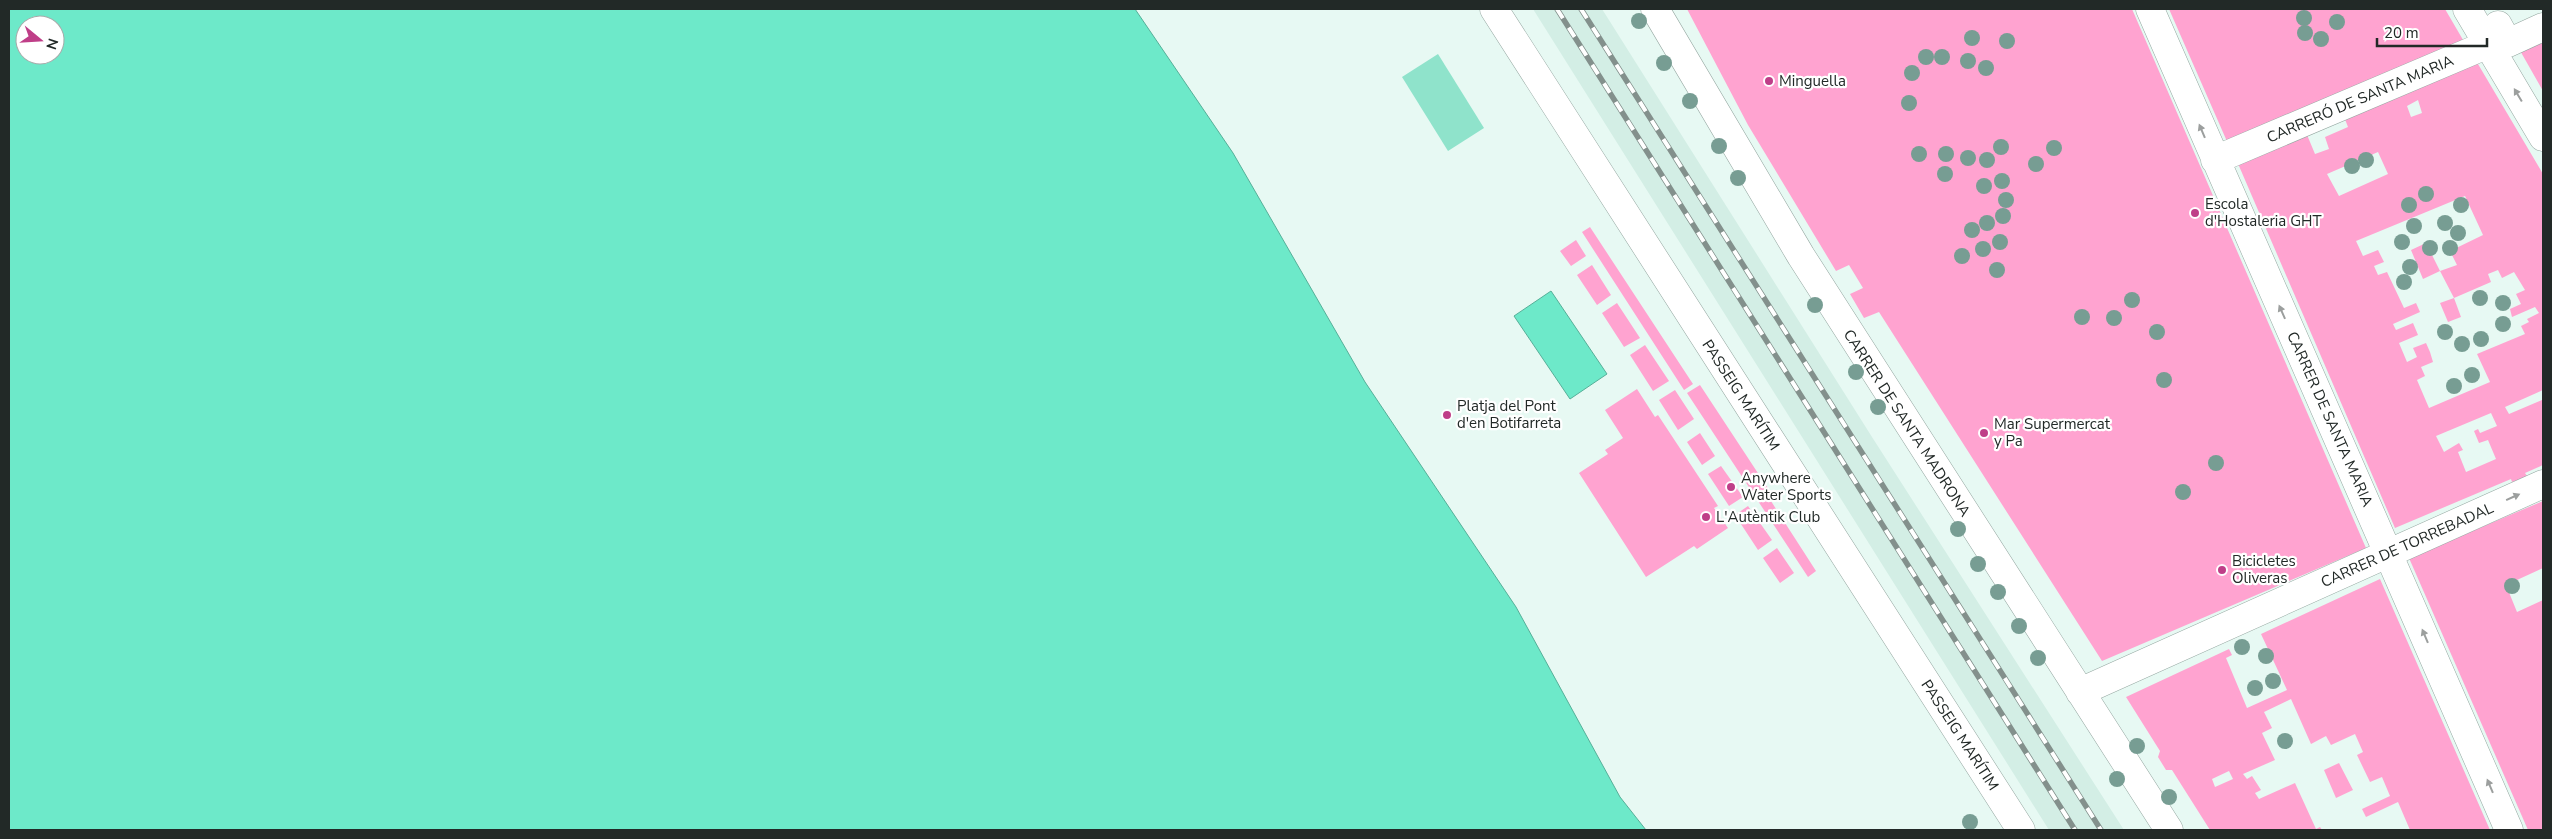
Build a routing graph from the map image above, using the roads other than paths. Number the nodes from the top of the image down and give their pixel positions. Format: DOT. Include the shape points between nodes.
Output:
graph roads {
  1 [pos="1494,9"];
  2 [pos="1655,9"];
  3 [pos="2150,9"];
  4 [pos="2467,9"];
  5 [pos="2488,9"];
  6 [pos="2543,27"];
  7 [pos="2497,41"];
  8 [pos="2543,137"];
  9 [pos="2215,160"];
  10 [pos="2543,484"];
  11 [pos="2389,552"];
  12 [pos="2080,692"];
  13 [pos="2021,830"];
  14 [pos="2169,830"];
  15 [pos="2509,830"];
  1 -- 13 [label="street, PASSEIG MARÍTIM"];
  2 -- 12 [label="street, CARRER DE SANTA MADRONA" via="1801,256"];
  9 -- 3 [label="street, CARRER DE SANTA MARIA, one-way"];
  4 -- 7 [label="street"];
  5 -- 7 [label="street"];
  6 -- 7 [label="street, CARRERÓ DE SANTA MARIA" via="2508,42"];
  8 -- 7 [label="street, one-way"];
  7 -- 9 [label="street, CARRERÓ DE SANTA MARIA"];
  11 -- 9 [label="street, CARRER DE SANTA MARIA, one-way"];
  11 -- 10 [label="street, CARRER DE TORREBADAL, one-way"];
  11 -- 12 [label="street, CARRER DE TORREBADAL"];
  15 -- 11 [label="street, CARRER DE SANTA MARIA, one-way"];
  12 -- 14 [label="street, CARRER DE SANTA MADRONA"];
}
